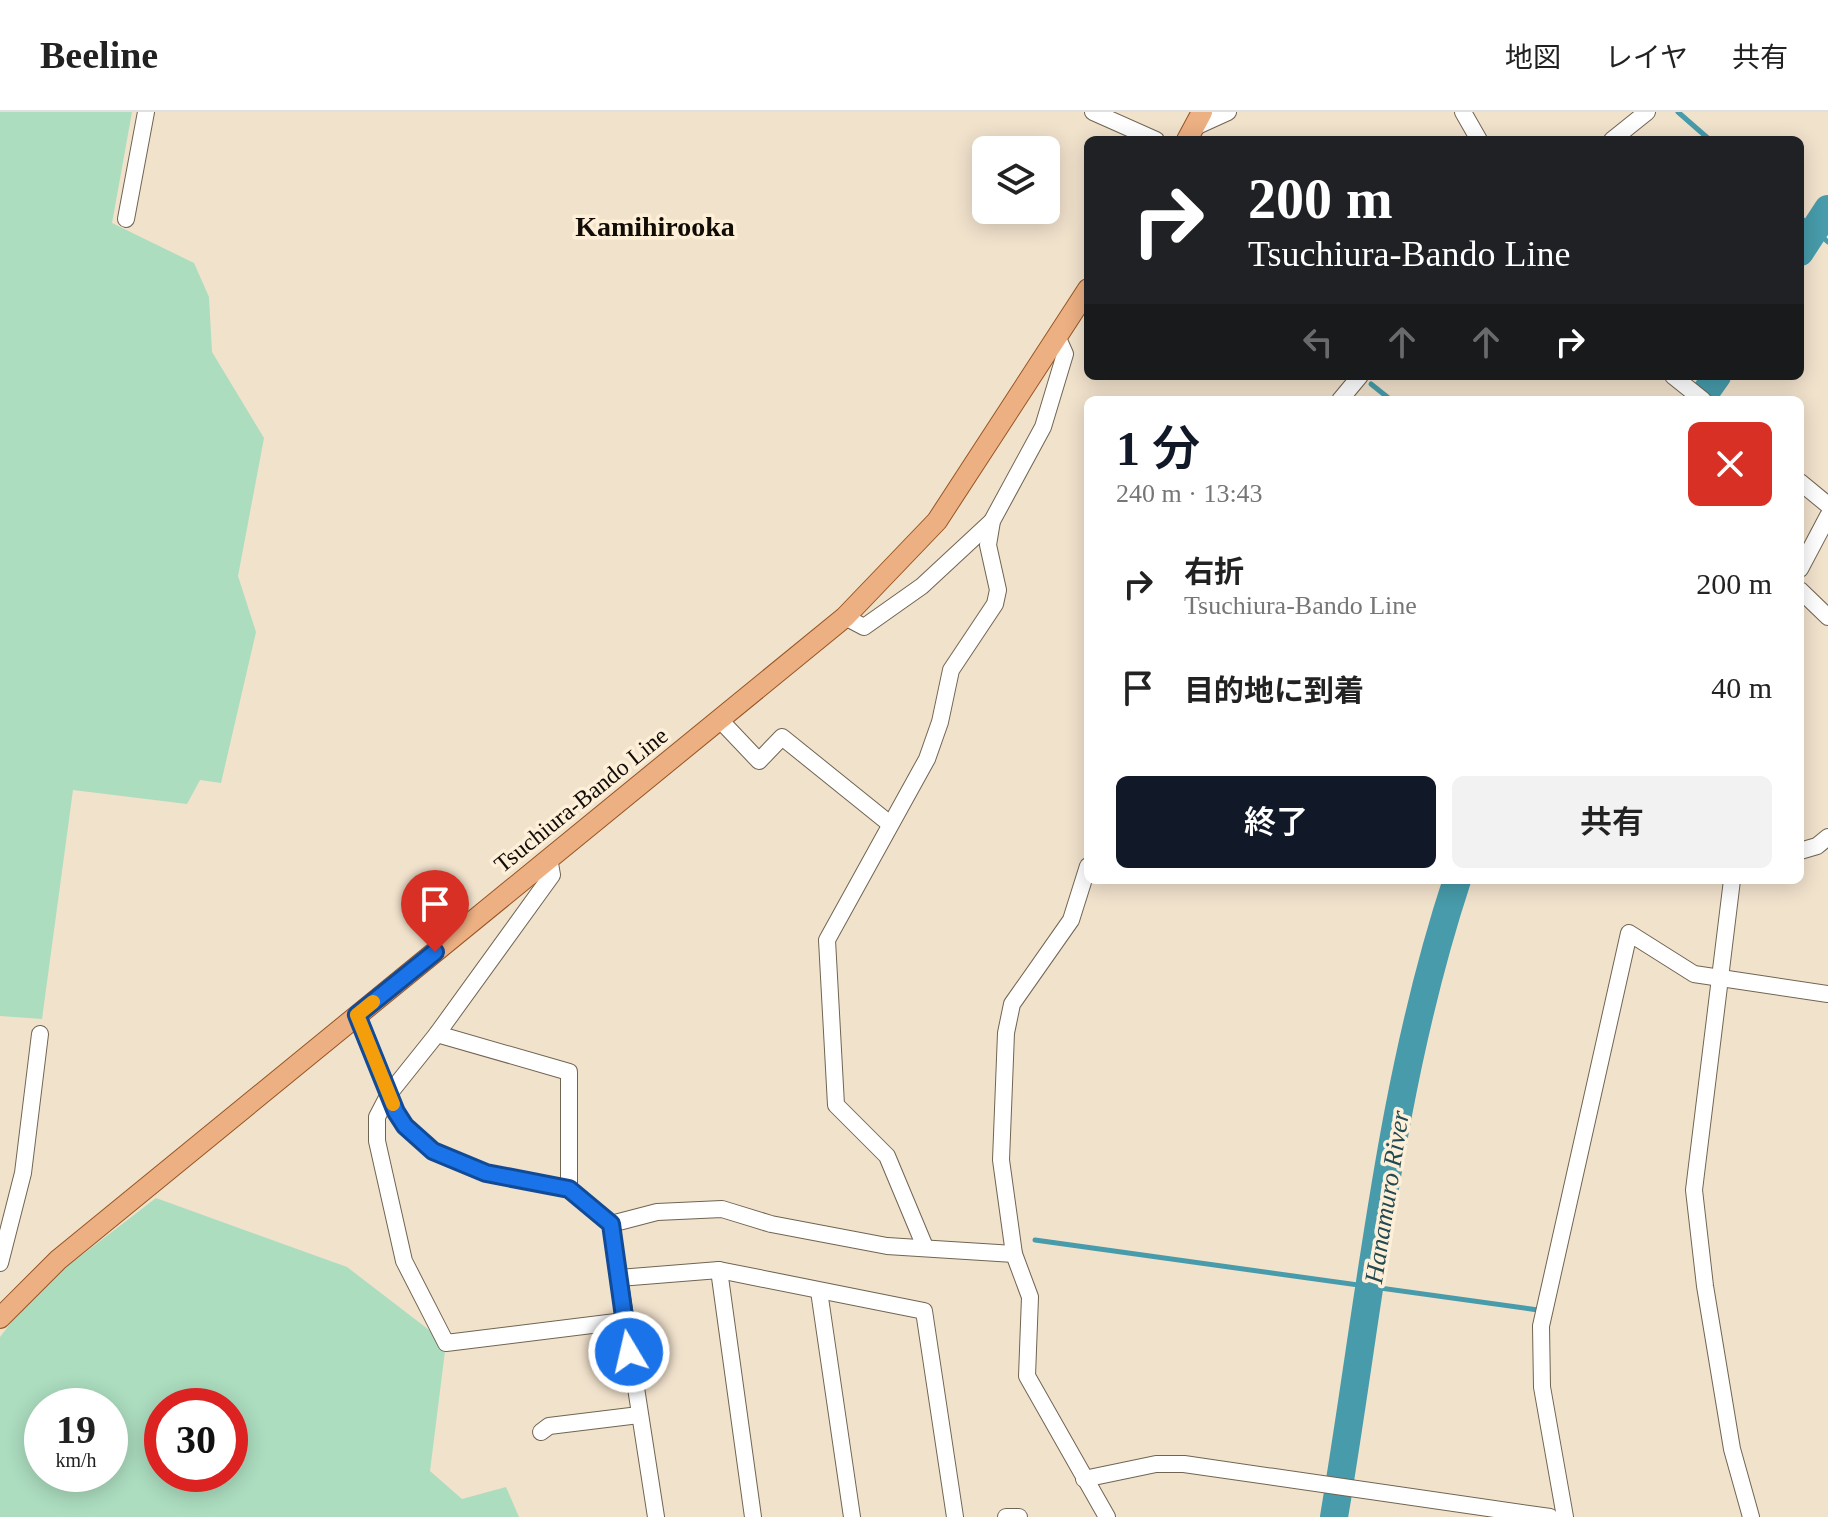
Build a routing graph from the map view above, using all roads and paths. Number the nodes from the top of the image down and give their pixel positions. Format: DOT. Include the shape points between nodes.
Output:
graph roads {
  1 [pos="146,112"];
  2 [pos="1093,112"];
  3 [pos="1228,112"];
  4 [pos="1463,112"];
  5 [pos="1647,112"];
  6 [pos="1195,126"];
  7 [pos="1147,136"];
  8 [pos="1477,136"];
  9 [pos="1617,136"];
  10 [pos="126,219"];
  11 [pos="1084,295"];
  12 [pos="1057,336"];
  13 [pos="1357,380"];
  14 [pos="1678,380"];
  15 [pos="1343,396"];
  16 [pos="1698,396"];
  17 [pos="1804,485"];
  18 [pos="1828,505"];
  19 [pos="1828,516"];
  20 [pos="992,521"];
  21 [pos="1804,561"];
  22 [pos="1804,594"];
  23 [pos="845,617"];
  24 [pos="1828,617"];
  25 [pos="721,721"];
  26 [pos="890,824"];
  27 [pos="1828,837"];
  28 [pos="1804,850"];
  29 [pos="549,858"];
  30 [pos="1084,879"];
  31 [pos="1732,884"];
  32 [pos="1722,979"];
  33 [pos="1828,994"];
  34 [pos="357,1015"];
  35 [pos="40,1034"];
  36 [pos="437,1034"];
  37 [pos="389,1094"];
  38 [pos="569,1189"];
  39 [pos="611,1224"];
  40 [pos="925,1247"];
  41 [pos="1014,1254"];
  42 [pos="0,1263"];
  43 [pos="719,1270"];
  44 [pos="619,1278"];
  45 [pos="819,1291"];
  46 [pos="0,1318"];
  47 [pos="624,1321"];
  48 [pos="639,1415"];
  49 [pos="541,1432"];
  50 [pos="1084,1479"];
  51 [pos="656,1517"];
  52 [pos="753,1517"];
  53 [pos="852,1517"];
  54 [pos="955,1517"];
  55 [pos="1006,1517"];
  56 [pos="1019,1517"];
  57 [pos="1107,1517"];
  58 [pos="1550,1517"];
  59 [pos="1565,1517"];
  60 [pos="1751,1517"];
  1 -- 10 [label="street"];
  2 -- 7 [label="street"];
  3 -- 6 [label="street"];
  4 -- 8 [label="street"];
  5 -- 9 [label="street"];
  11 -- 12 [label="main road, Tsuchiura-Bando Line"];
  12 -- 20 [label="street" via="1065,354 1043,427"];
  12 -- 23 [label="main road, Tsuchiura-Bando Line" via="937,521"];
  13 -- 15 [label="street"];
  14 -- 16 [label="street"];
  17 -- 18 [label="street"];
  19 -- 21 [label="street"];
  20 -- 23 [label="street" via="922,586 864,627"];
  20 -- 26 [label="street" via="988,545 998,590 995,604 951,670 934,742"];
  22 -- 24 [label="street"];
  23 -- 25 [label="main road, Tsuchiura-Bando Line"];
  25 -- 26 [label="street" via="759,761 782,737"];
  25 -- 29 [label="main road, Tsuchiura-Bando Line"];
  26 -- 40 [label="street" via="827,940 835,1091 839,1110 887,1156"];
  27 -- 28 [label="street"];
  29 -- 34 [label="main road, Tsuchiura-Bando Line"];
  29 -- 36 [label="street" via="552,875"];
  30 -- 41 [label="street" via="1071,920 1012,1004 1006,1033 1001,1160"];
  31 -- 32 [label="street"];
  32 -- 33 [label="street"];
  32 -- 59 [label="street" via="1694,974 1629,933 1541,1326 1542,1387"];
  32 -- 60 [label="street" via="1694,1190 1732,1449"];
  34 -- 37 [label="street"];
  34 -- 46 [label="main road, Tsuchiura-Bando Line" via="58,1260"];
  35 -- 42 [label="street" via="23,1173"];
  36 -- 37 [label="street"];
  36 -- 38 [label="street" via="569,1072"];
  37 -- 38 [label="street" via="405,1126 433,1151 486,1173"];
  37 -- 47 [label="street" via="377,1117 377,1141 404,1261 446,1343"];
  38 -- 39 [label="street"];
  39 -- 40 [label="street" via="657,1212 722,1209 887,1246"];
  39 -- 44 [label="street"];
  40 -- 41 [label="street"];
  41 -- 50 [label="street" via="1030,1297 1027,1376"];
  43 -- 44 [label="street"];
  43 -- 45 [label="street"];
  43 -- 52 [label="street"];
  44 -- 47 [label="street"];
  45 -- 53 [label="street"];
  45 -- 54 [label="street" via="924,1311"];
  47 -- 48 [label="street"];
  48 -- 49 [label="street" via="549,1426"];
  48 -- 51 [label="street"];
  50 -- 57 [label="street"];
  50 -- 58 [label="street" via="1156,1464 1184,1464"];
  55 -- 56 [label="street"];
}
